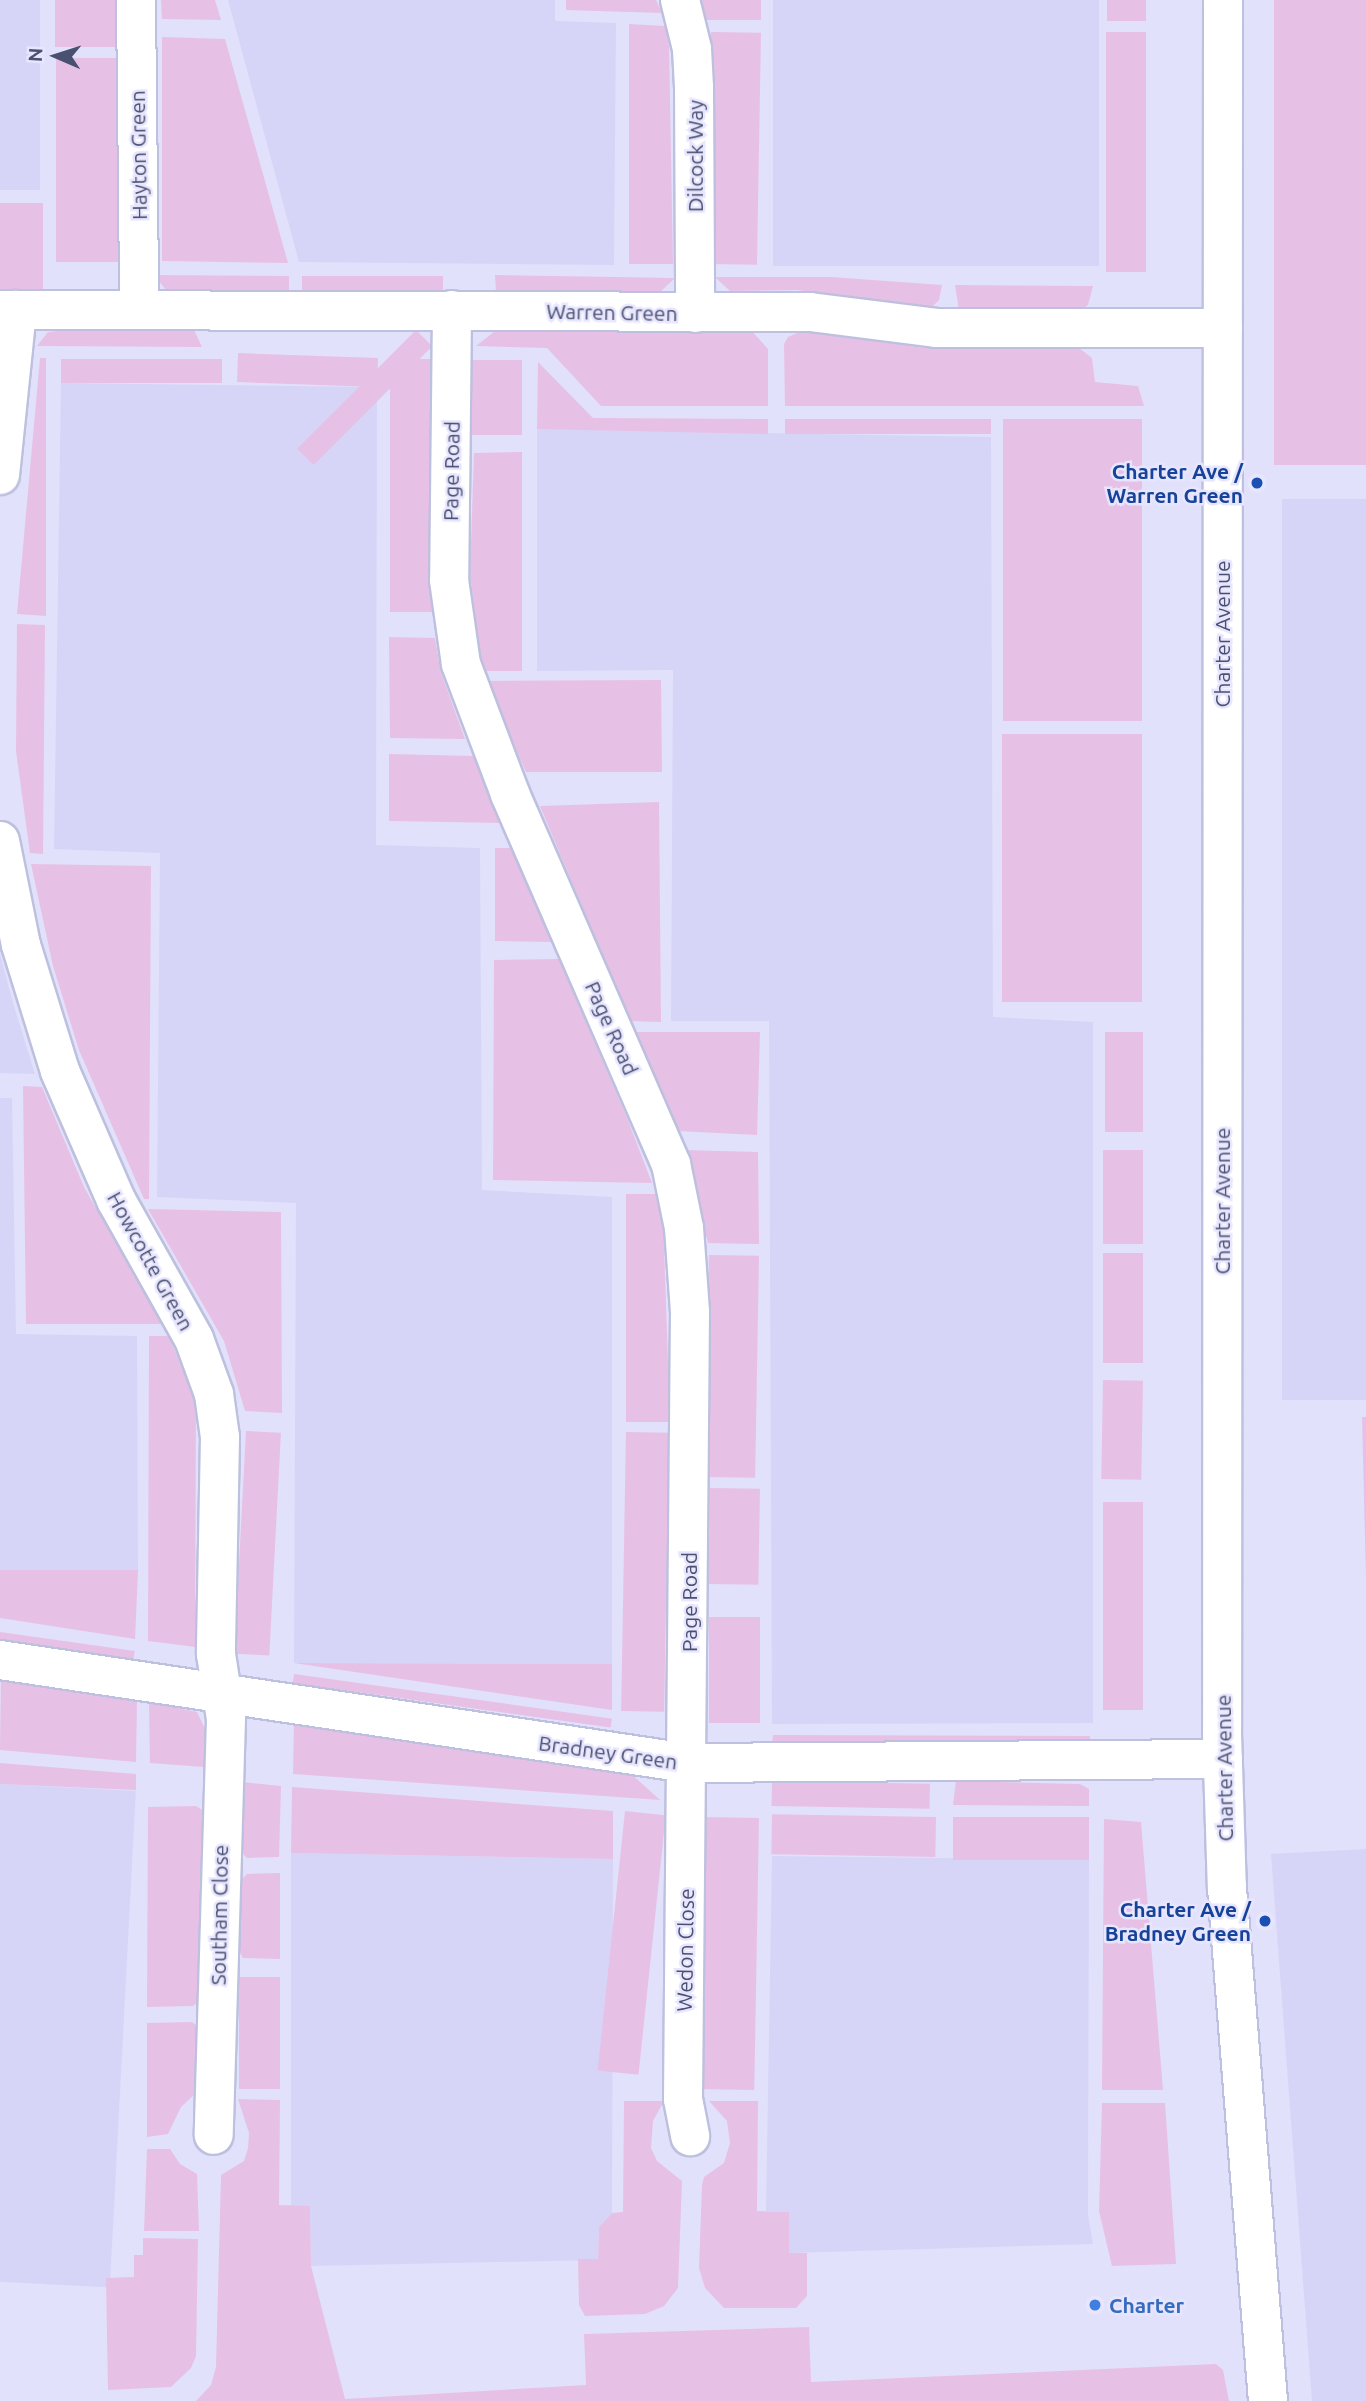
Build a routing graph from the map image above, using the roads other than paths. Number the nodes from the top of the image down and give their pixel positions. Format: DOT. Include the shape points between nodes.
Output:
graph roads {
  1 [pos="136,0"];
  2 [pos="680,0"];
  3 [pos="1223,0"];
  4 [pos="139,309"];
  5 [pos="8,310"];
  6 [pos="452,310"];
  7 [pos="695,313"];
  8 [pos="1223,328"];
  9 [pos="0,475"];
  10 [pos="0,841"];
  11 [pos="0,1660"];
  12 [pos="223,1695"];
  13 [pos="1223,1759"];
  14 [pos="687,1763"];
  15 [pos="214,2135"];
  16 [pos="691,2136"];
  17 [pos="1268,2401"];
  1 -- 4 [label="street, Hayton Green"];
  2 -- 7 [label="street, Dilcock Way" via="692,49 694,87"];
  3 -- 8 [label="street, Charter Avenue"];
  4 -- 5 [label="street, Warren Green"];
  4 -- 6 [label="street, Warren Green"];
  5 -- 9 [label="street"];
  6 -- 7 [label="street, Warren Green"];
  6 -- 14 [label="street, Page Road" via="449,580 461,664 510,794 671,1164 684,1228 690,1312"];
  7 -- 8 [label="street, Warren Green" via="810,312 936,328"];
  8 -- 13 [label="street, Charter Avenue"];
  10 -- 12 [label="street, Howcotte Green" via="21,945 60,1071 116,1200 194,1339 214,1394 220,1437 216,1654"];
  11 -- 12 [label="street, Bradney Green"];
  12 -- 14 [label="street, Bradney Green"];
  12 -- 15 [label="street, Southam Close"];
  13 -- 14 [label="street, Bradney Green"];
  13 -- 17 [label="street, Charter Avenue" via="1227,1888"];
  14 -- 16 [label="street, Wedon Close" via="683,2099"];
}
